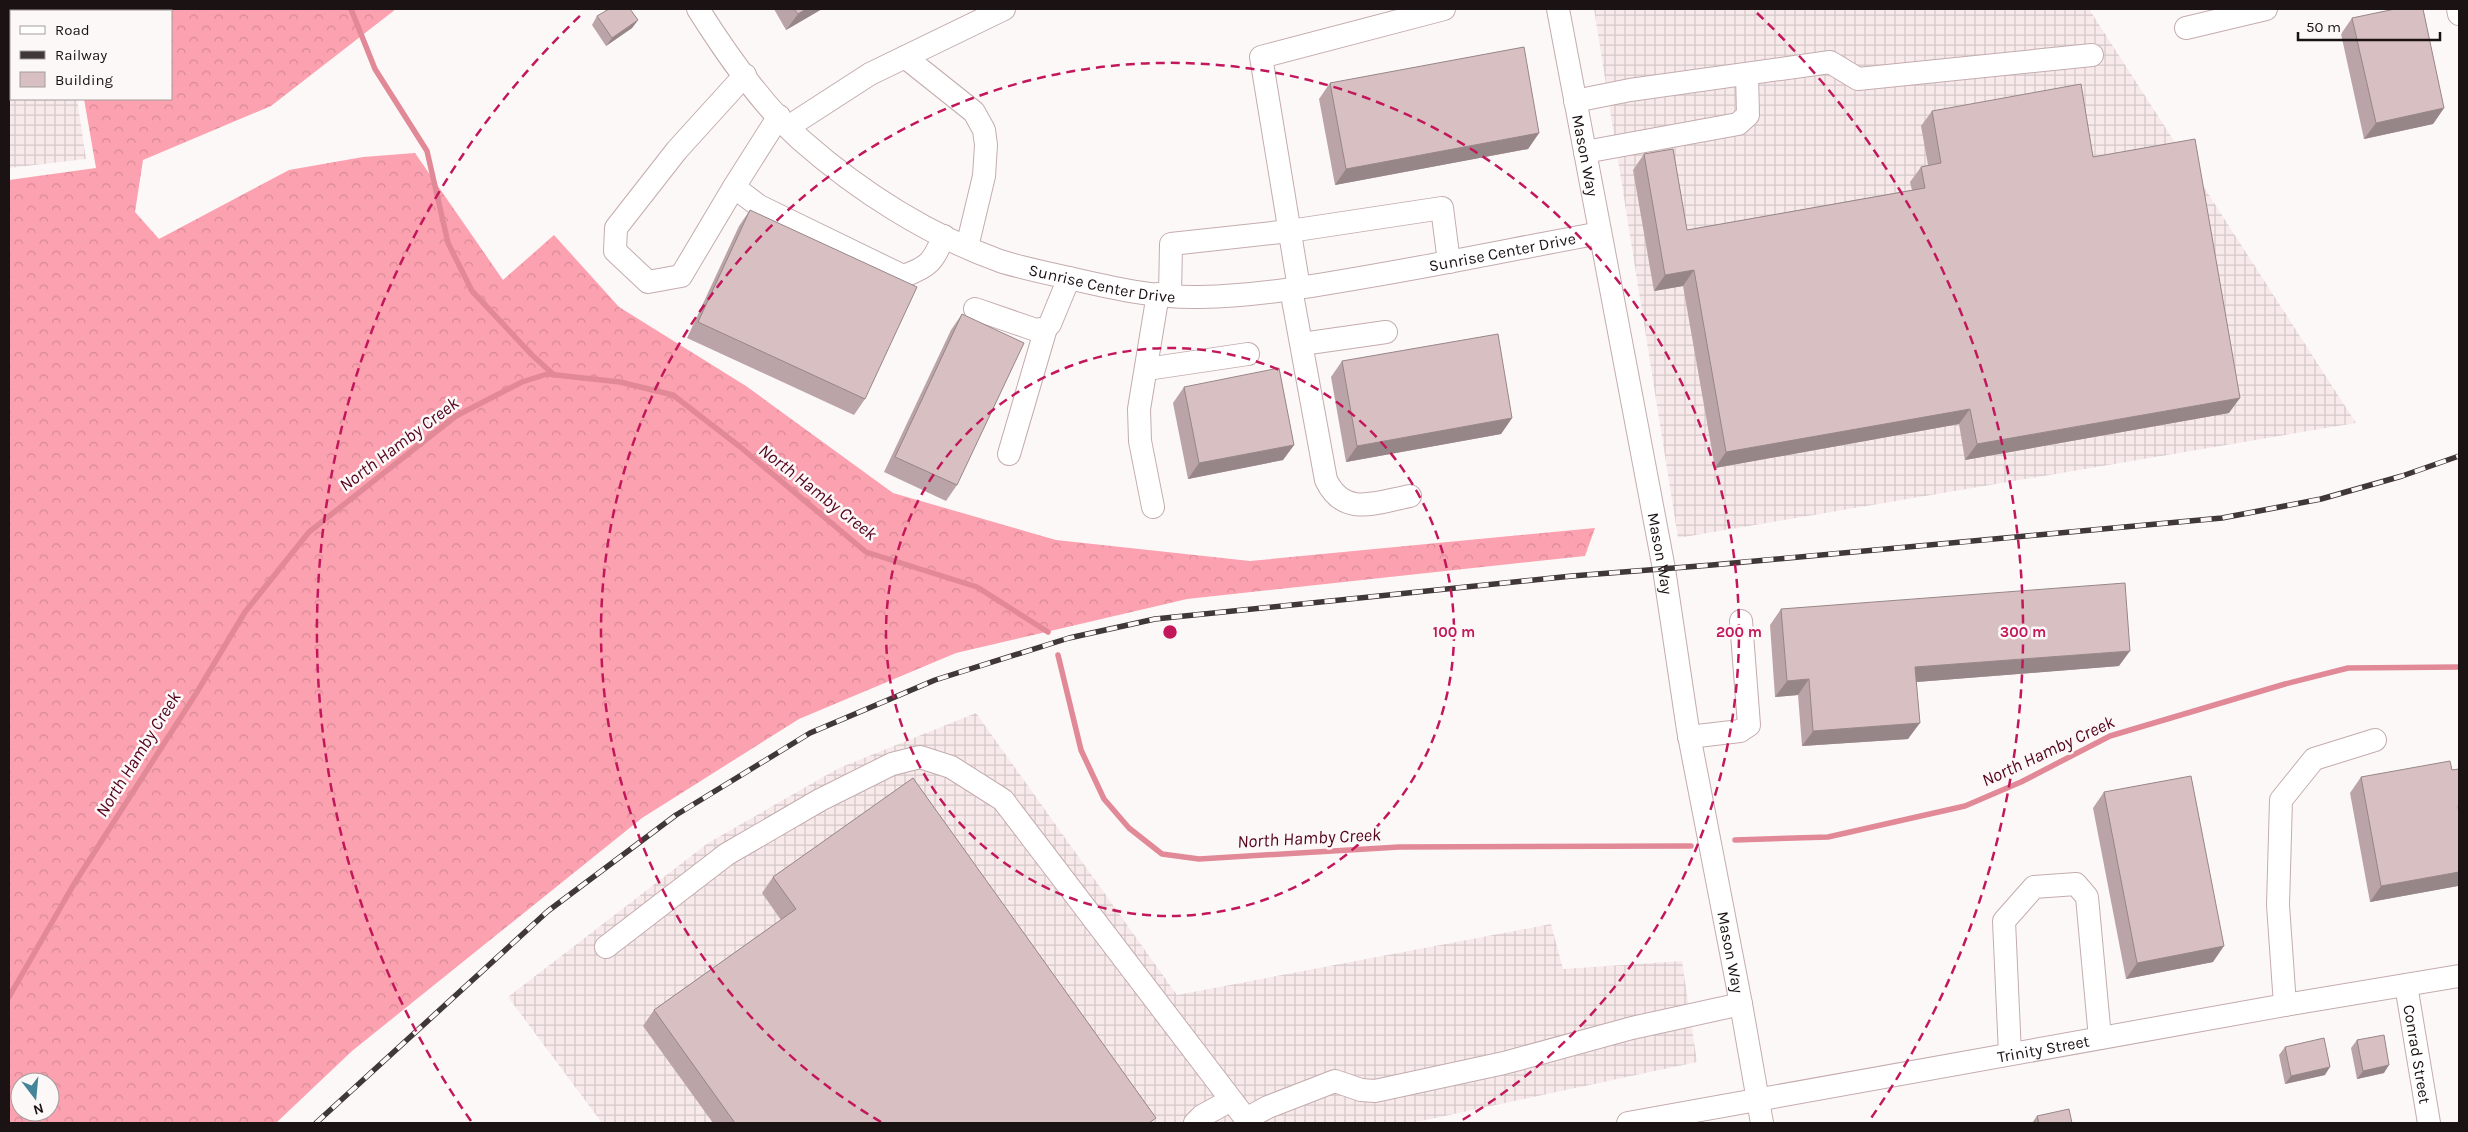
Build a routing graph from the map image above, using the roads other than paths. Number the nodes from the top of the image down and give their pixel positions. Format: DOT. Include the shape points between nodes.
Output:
graph roads {
  1 [pos="698,9"];
  2 [pos="1004,9"];
  3 [pos="1444,9"];
  4 [pos="1558,9"];
  5 [pos="2266,9"];
  6 [pos="2458,9"];
  7 [pos="2459,14"];
  8 [pos="2199,20"];
  9 [pos="2092,55"];
  10 [pos="905,58"];
  11 [pos="1747,74"];
  12 [pos="745,75"];
  13 [pos="1576,101"];
  14 [pos="784,121"];
  15 [pos="1585,152"];
  16 [pos="734,187"];
  17 [pos="1290,231"];
  18 [pos="1600,233"];
  19 [pos="944,236"];
  20 [pos="967,247"];
  21 [pos="1449,262"];
  22 [pos="1068,278"];
  23 [pos="1295,288"];
  24 [pos="1164,294"];
  25 [pos="975,309"];
  26 [pos="1046,328"];
  27 [pos="1386,332"];
  28 [pos="1302,344"];
  29 [pos="1248,354"];
  30 [pos="1146,369"];
  31 [pos="1009,454"];
  32 [pos="1410,496"];
  33 [pos="1153,507"];
  34 [pos="1741,621"];
  35 [pos="1689,737"];
  36 [pos="2375,740"];
  37 [pos="606,947"];
  38 [pos="2459,976"];
  39 [pos="2406,985"];
  40 [pos="1741,1004"];
  41 [pos="2285,1005"];
  42 [pos="2100,1038"];
  43 [pos="2010,1054"];
  44 [pos="1757,1099"];
  45 [pos="1231,1100"];
  46 [pos="1247,1121"];
  47 [pos="1194,1123"];
  48 [pos="1628,1123"];
  49 [pos="1762,1123"];
  50 [pos="2429,1123"];
  1 -- 12 [label="street, Sunrise Center Drive"];
  2 -- 10 [label="street"];
  3 -- 17 [label="street" via="1261,57"];
  4 -- 13 [label="street, Mason Way"];
  5 -- 8 [label="street"];
  6 -- 7 [label="street"];
  9 -- 11 [label="street" via="1858,78 1830,62"];
  10 -- 14 [label="street"];
  10 -- 20 [label="street" via="974,112 984,130 984,176"];
  11 -- 13 [label="street"];
  11 -- 15 [label="street" via="1748,115 1738,124"];
  12 -- 14 [label="street, Sunrise Center Drive"];
  12 -- 16 [label="street" via="678,150 616,228 615,251 648,282 681,276"];
  13 -- 15 [label="street, Mason Way"];
  14 -- 16 [label="street"];
  14 -- 19 [label="street, Sunrise Center Drive" via="844,176"];
  15 -- 18 [label="street, Mason Way"];
  16 -- 19 [label="street" via="759,206 903,276 923,269 934,258"];
  17 -- 21 [label="street" via="1442,208"];
  17 -- 23 [label="street"];
  17 -- 24 [label="street" via="1171,244"];
  18 -- 21 [label="street, Sunrise Center Drive"];
  18 -- 35 [label="street, Mason Way" via="1664,569"];
  19 -- 20 [label="street, Sunrise Center Drive"];
  20 -- 22 [label="street, Sunrise Center Drive" via="1001,261"];
  21 -- 23 [label="street, Sunrise Center Drive"];
  22 -- 24 [label="street, Sunrise Center Drive" via="1123,291"];
  22 -- 26 [label="street"];
  23 -- 24 [label="street, Sunrise Center Drive" via="1257,294"];
  23 -- 28 [label="street"];
  24 -- 30 [label="street"];
  25 -- 26 [label="street" via="1036,330"];
  26 -- 31 [label="street"];
  27 -- 28 [label="street"];
  28 -- 32 [label="street" via="1326,480 1332,493 1358,506"];
  29 -- 30 [label="street"];
  30 -- 33 [label="street" via="1139,409 1140,441"];
  34 -- 35 [label="street" via="1749,725 1740,731"];
  35 -- 40 [label="street, Mason Way"];
  36 -- 41 [label="street" via="2314,758 2281,800 2278,904"];
  37 -- 45 [label="street" via="727,854 820,800 892,764 920,758 951,767 1004,800"];
  38 -- 39 [label="street, Trinity Street"];
  39 -- 41 [label="street, Trinity Street"];
  39 -- 50 [label="street, Conrad Street"];
  40 -- 44 [label="street, Mason Way"];
  40 -- 46 [label="street" via="1632,1028 1504,1063 1375,1091 1335,1081 1268,1107"];
  41 -- 42 [label="street, Trinity Street"];
  42 -- 43 [label="street, Trinity Street"];
  42 -- 43 [label="street" via="2087,897 2076,884 2034,887 2004,920"];
  43 -- 44 [label="street, Trinity Street"];
  44 -- 48 [label="street, Trinity Street"];
  44 -- 49 [label="street, Mason Way"];
  45 -- 46 [label="street"];
  45 -- 47 [label="street"];
}
